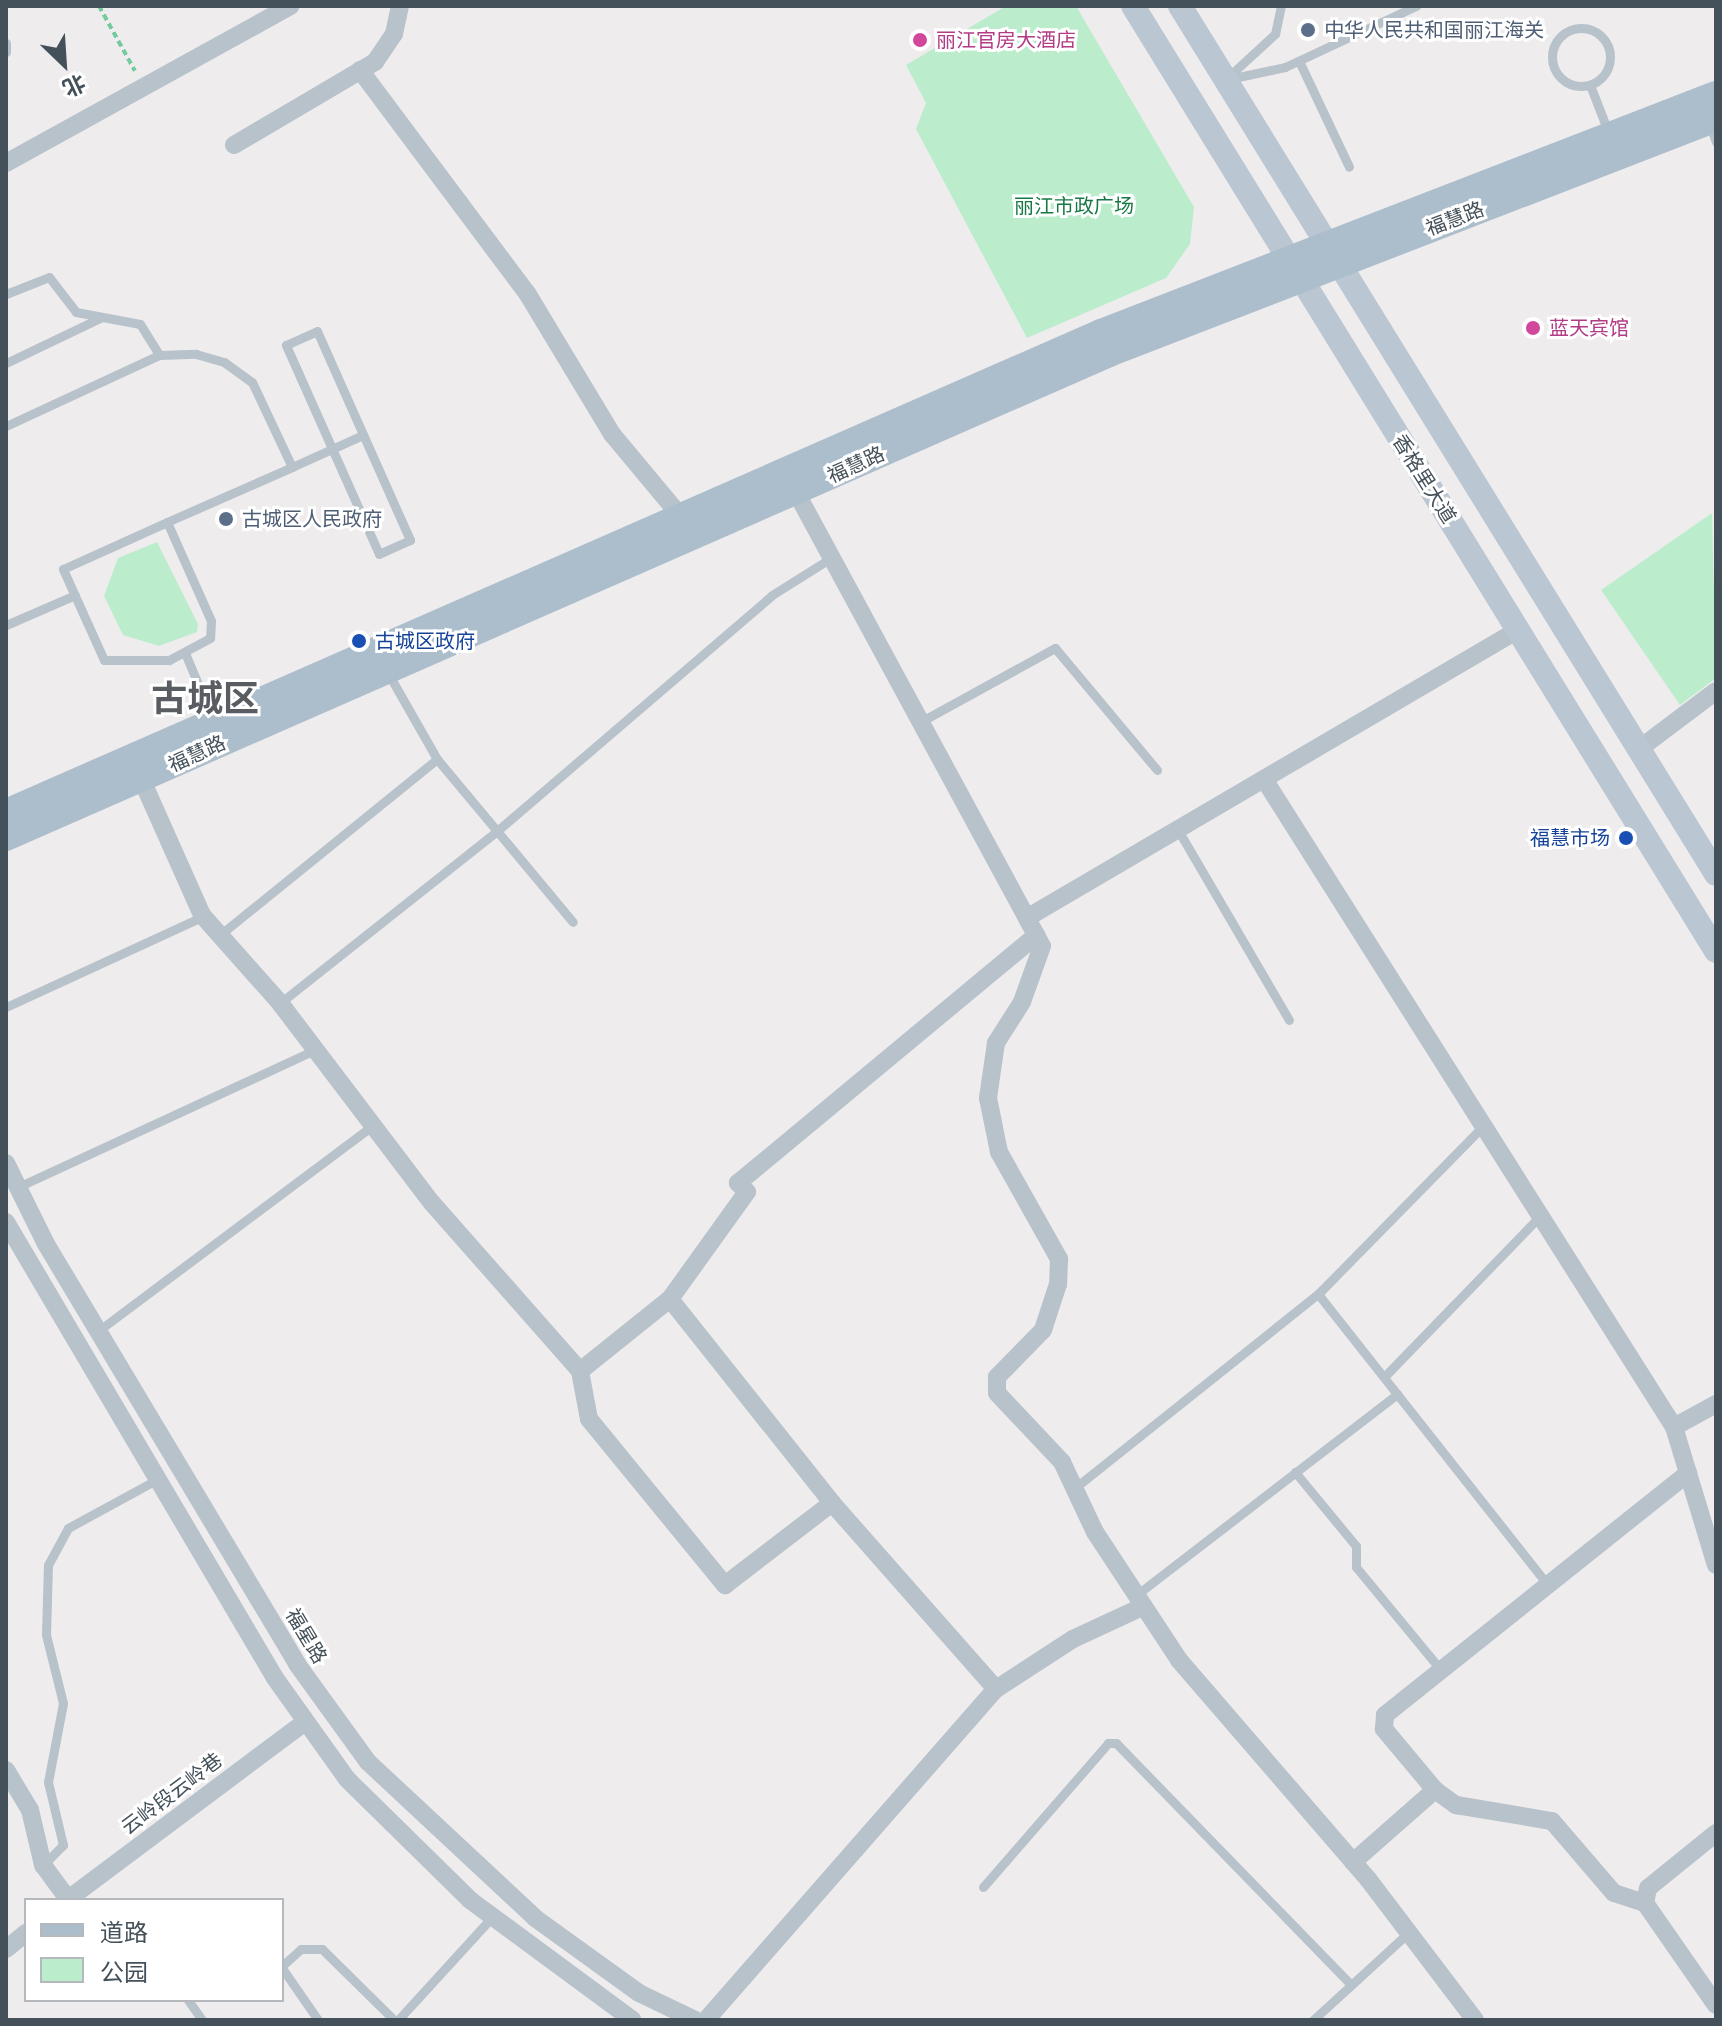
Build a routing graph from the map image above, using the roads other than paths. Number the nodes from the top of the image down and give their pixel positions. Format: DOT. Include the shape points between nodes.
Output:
graph roads {
  1 [pos="290,6"];
  2 [pos="400,6"];
  3 [pos="1133,6"];
  4 [pos="1180,6"];
  5 [pos="1281,6"];
  6 [pos="1416,6"];
  7 [pos="6,43"];
  8 [pos="6,52"];
  9 [pos="1299,61"];
  10 [pos="360,70"];
  11 [pos="1225,79"];
  12 [pos="1590,85"];
  13 [pos="1714,119"];
  14 [pos="1610,135"];
  15 [pos="234,145"];
  16 [pos="6,163"];
  17 [pos="1349,167"];
  18 [pos="1334,255"];
  19 [pos="1295,270"];
  20 [pos="6,294"];
  21 [pos="102,317"];
  22 [pos="159,355"];
  23 [pos="6,363"];
  24 [pos="6,426"];
  25 [pos="363,435"];
  26 [pos="332,449"];
  27 [pos="292,467"];
  28 [pos="796,492"];
  29 [pos="682,518"];
  30 [pos="167,522"];
  31 [pos="832,557"];
  32 [pos="75,595"];
  33 [pos="6,625"];
  34 [pos="1518,630"];
  35 [pos="185,653"];
  36 [pos="387,671"];
  37 [pos="1716,691"];
  38 [pos="922,721"];
  39 [pos="215,723"];
  40 [pos="1639,749"];
  41 [pos="437,759"];
  42 [pos="1157,770"];
  43 [pos="141,778"];
  44 [pos="1264,779"];
  45 [pos="6,813"];
  46 [pos="1178,830"];
  47 [pos="497,831"];
  48 [pos="6,837"];
  49 [pos="1716,874"];
  50 [pos="204,916"];
  51 [pos="1030,916"];
  52 [pos="573,922"];
  53 [pos="221,934"];
  54 [pos="1037,935"];
  55 [pos="1716,951"];
  56 [pos="280,1003"];
  57 [pos="6,1007"];
  58 [pos="1289,1020"];
  59 [pos="317,1049"];
  60 [pos="372,1126"];
  61 [pos="1483,1126"];
  62 [pos="6,1163"];
  63 [pos="18,1187"];
  64 [pos="1540,1216"];
  65 [pos="6,1222"];
  66 [pos="1318,1294"];
  67 [pos="670,1299"];
  68 [pos="98,1331"];
  69 [pos="580,1371"];
  70 [pos="1384,1377"];
  71 [pos="1397,1394"];
  72 [pos="1716,1404"];
  73 [pos="1674,1427"];
  74 [pos="1295,1472"];
  75 [pos="1688,1473"];
  76 [pos="156,1480"];
  77 [pos="1076,1487"];
  78 [pos="832,1503"];
  79 [pos="1716,1565"];
  80 [pos="1549,1587"];
  81 [pos="1139,1601"];
  82 [pos="1441,1670"];
  83 [pos="996,1689"];
  84 [pos="304,1723"];
  85 [pos="6,1770"];
  86 [pos="1435,1790"];
  87 [pos="1716,1833"];
  88 [pos="1353,1862"];
  89 [pos="43,1865"];
  90 [pos="983,1887"];
  91 [pos="67,1898"];
  92 [pos="71,1898"];
  93 [pos="1645,1903"];
  94 [pos="492,1917"];
  95 [pos="1410,1931"];
  96 [pos="24,1935"];
  97 [pos="6,1949"];
  98 [pos="284,1965"];
  99 [pos="284,1970"];
  100 [pos="1351,1985"];
  101 [pos="189,2002"];
  102 [pos="1716,2005"];
  103 [pos="202,2020"];
  104 [pos="318,2020"];
  105 [pos="396,2020"];
  106 [pos="633,2020"];
  107 [pos="695,2020"];
  108 [pos="706,2020"];
  109 [pos="1313,2020"];
  110 [pos="1475,2020"];
  1 -- 16 [label="street"];
  2 -- 10 [label="street" via="389,44"];
  3 -- 19 [label="main road, 香格里大道"];
  4 -- 11 [label="main road, 香格里大道"];
  5 -- 11 [label="lane" via="1275,34"];
  6 -- 9 [label="lane"];
  7 -- 8 [label="lane"];
  9 -- 11 [label="lane"];
  9 -- 17 [label="lane"];
  10 -- 15 [label="street"];
  10 -- 29 [label="street" via="527,293 612,434"];
  11 -- 18 [label="main road, 香格里大道"];
  12 -- 12 [label="lane" via="1612,69 1600,35 1581,25 1557,35 1551,52 1563,81 1575,91"];
  12 -- 14 [label="lane"];
  13 -- 14 [label="main road, 福慧路"];
  13 -- 18 [label="main road, 福慧路"];
  14 -- 18 [label="main road, 福慧路"];
  18 -- 19 [label="main road, 福慧路"];
  18 -- 40 [label="main road, 香格里大道"];
  19 -- 28 [label="main road, 福慧路"];
  19 -- 29 [label="main road, 福慧路" via="1101,333"];
  19 -- 34 [label="main road, 香格里大道"];
  20 -- 21 [label="lane" via="49,277 72,310"];
  21 -- 22 [label="lane" via="140,324"];
  21 -- 23 [label="lane"];
  22 -- 24 [label="lane"];
  22 -- 27 [label="lane" via="196,354 242,373 259,393"];
  25 -- 26 [label="lane"];
  25 -- 26 [label="lane" via="317,331 286,345"];
  25 -- 26 [label="lane" via="410,540 379,554"];
  26 -- 27 [label="lane"];
  27 -- 30 [label="lane"];
  28 -- 31 [label="street"];
  28 -- 36 [label="main road, 福慧路"];
  29 -- 39 [label="main road, 福慧路"];
  30 -- 32 [label="lane" via="63,569"];
  30 -- 35 [label="lane" via="212,627 207,642"];
  31 -- 38 [label="street"];
  31 -- 47 [label="lane" via="772,595"];
  32 -- 33 [label="lane"];
  32 -- 35 [label="lane" via="104,660"];
  34 -- 44 [label="street"];
  34 -- 55 [label="main road, 香格里大道"];
  35 -- 39 [label="lane"];
  36 -- 41 [label="lane"];
  36 -- 43 [label="main road, 福慧路"];
  37 -- 40 [label="street"];
  38 -- 42 [label="lane" via="1055,648"];
  38 -- 51 [label="street"];
  39 -- 45 [label="main road, 福慧路"];
  40 -- 49 [label="main road, 香格里大道"];
  41 -- 47 [label="lane"];
  41 -- 53 [label="lane"];
  43 -- 48 [label="main road, 福慧路"];
  43 -- 50 [label="street"];
  44 -- 46 [label="street"];
  44 -- 61 [label="street"];
  46 -- 51 [label="street"];
  46 -- 58 [label="lane"];
  47 -- 52 [label="lane"];
  47 -- 56 [label="lane"];
  50 -- 53 [label="street"];
  50 -- 57 [label="lane"];
  51 -- 54 [label="street"];
  53 -- 56 [label="street"];
  54 -- 67 [label="street" via="738,1183 747,1192"];
  54 -- 77 [label="street" via="1039,958 996,1043 988,1098 999,1152 1059,1259 1058,1284 1043,1330 995,1383"];
  56 -- 59 [label="street"];
  59 -- 60 [label="street"];
  59 -- 63 [label="lane"];
  60 -- 68 [label="lane"];
  60 -- 69 [label="street"];
  61 -- 64 [label="street"];
  61 -- 66 [label="lane"];
  62 -- 63 [label="street, 福星路"];
  63 -- 68 [label="street, 福星路"];
  64 -- 70 [label="lane"];
  64 -- 73 [label="street"];
  65 -- 76 [label="street"];
  66 -- 70 [label="lane"];
  66 -- 77 [label="lane"];
  67 -- 69 [label="street"];
  67 -- 78 [label="street"];
  68 -- 107 [label="street, 福星路" via="297,1664 368,1762 441,1839 535,1918 639,1993"];
  69 -- 78 [label="street" via="589,1419 725,1585"];
  70 -- 71 [label="lane"];
  71 -- 74 [label="lane"];
  71 -- 80 [label="lane"];
  72 -- 73 [label="street"];
  73 -- 75 [label="street"];
  74 -- 81 [label="lane"];
  74 -- 82 [label="lane" via="1356,1546 1356,1567"];
  75 -- 79 [label="street"];
  75 -- 80 [label="street"];
  76 -- 84 [label="street"];
  76 -- 89 [label="lane" via="68,1528 48,1565 46,1635 63,1703 48,1782 63,1845"];
  77 -- 81 [label="street"];
  78 -- 83 [label="street"];
  80 -- 82 [label="street"];
  81 -- 83 [label="street"];
  81 -- 88 [label="street" via="1211,1700"];
  82 -- 86 [label="street" via="1385,1715 1384,1729"];
  83 -- 108 [label="street"];
  84 -- 92 [label="street, 云岭段云岭巷"];
  84 -- 94 [label="street" via="378,1814"];
  85 -- 89 [label="street" via="30,1810"];
  86 -- 88 [label="street"];
  86 -- 93 [label="street" via="1456,1805 1552,1821 1614,1893"];
  87 -- 93 [label="street" via="1648,1888"];
  88 -- 95 [label="street"];
  89 -- 91 [label="street"];
  90 -- 100 [label="lane" via="1108,1743 1116,1743"];
  93 -- 102 [label="street"];
  94 -- 105 [label="lane"];
  94 -- 106 [label="street"];
  95 -- 100 [label="lane"];
  95 -- 110 [label="street"];
  96 -- 97 [label="street"];
  98 -- 105 [label="lane" via="301,1949 322,1949"];
  99 -- 104 [label="lane"];
  100 -- 109 [label="lane"];
  101 -- 103 [label="lane"];
}
